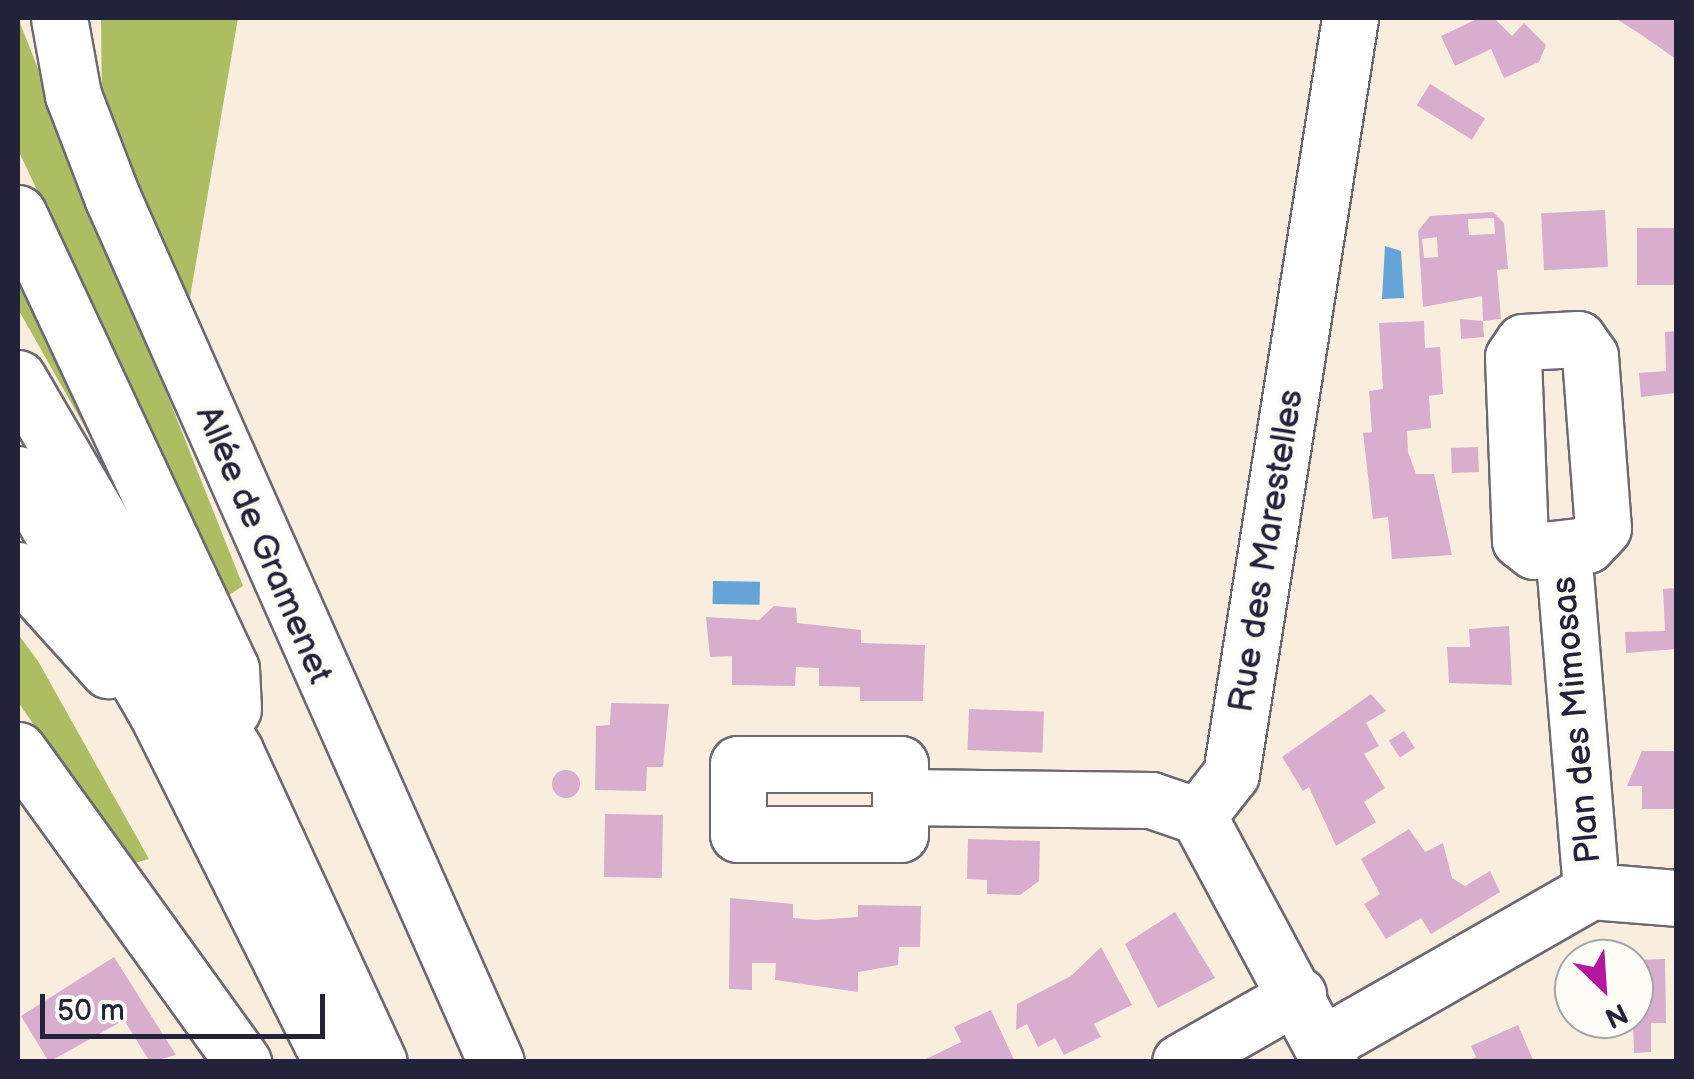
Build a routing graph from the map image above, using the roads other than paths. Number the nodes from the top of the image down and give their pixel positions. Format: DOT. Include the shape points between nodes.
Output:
graph roads {
  1 [pos="59,18"];
  2 [pos="1350,18"];
  3 [pos="18,213"];
  4 [pos="18,378"];
  5 [pos="18,474"];
  6 [pos="1563,549"];
  7 [pos="18,570"];
  8 [pos="156,712"];
  9 [pos="18,750"];
  10 [pos="235,752"];
  11 [pos="900,797"];
  12 [pos="1198,816"];
  13 [pos="1590,891"];
  14 [pos="1676,898"];
  15 [pos="1298,995"];
  16 [pos="1326,1053"];
  17 [pos="244,1062"];
  18 [pos="332,1062"];
  19 [pos="379,1062"];
  20 [pos="496,1062"];
  21 [pos="1180,1062"];
  1 -- 20 [label="street, Allée de Gramenet" via="73,95 113,199"];
  2 -- 12 [label="street, Rue des Marestelles" via="1231,774"];
  3 -- 10 [label="street" via="231,670"];
  4 -- 10 [label="street"];
  5 -- 8 [label="street"];
  6 -- 13 [label="street, Plan des Mimosas"];
  7 -- 8 [label="street" via="82,648"];
  8 -- 18 [label="street"];
  9 -- 17 [label="street"];
  10 -- 19 [label="street"];
  11 -- 12 [label="street" via="1151,800"];
  12 -- 15 [label="street"];
  13 -- 14 [label="street"];
  13 -- 16 [label="street"];
  15 -- 16 [label="street"];
  15 -- 21 [label="street"];
}
